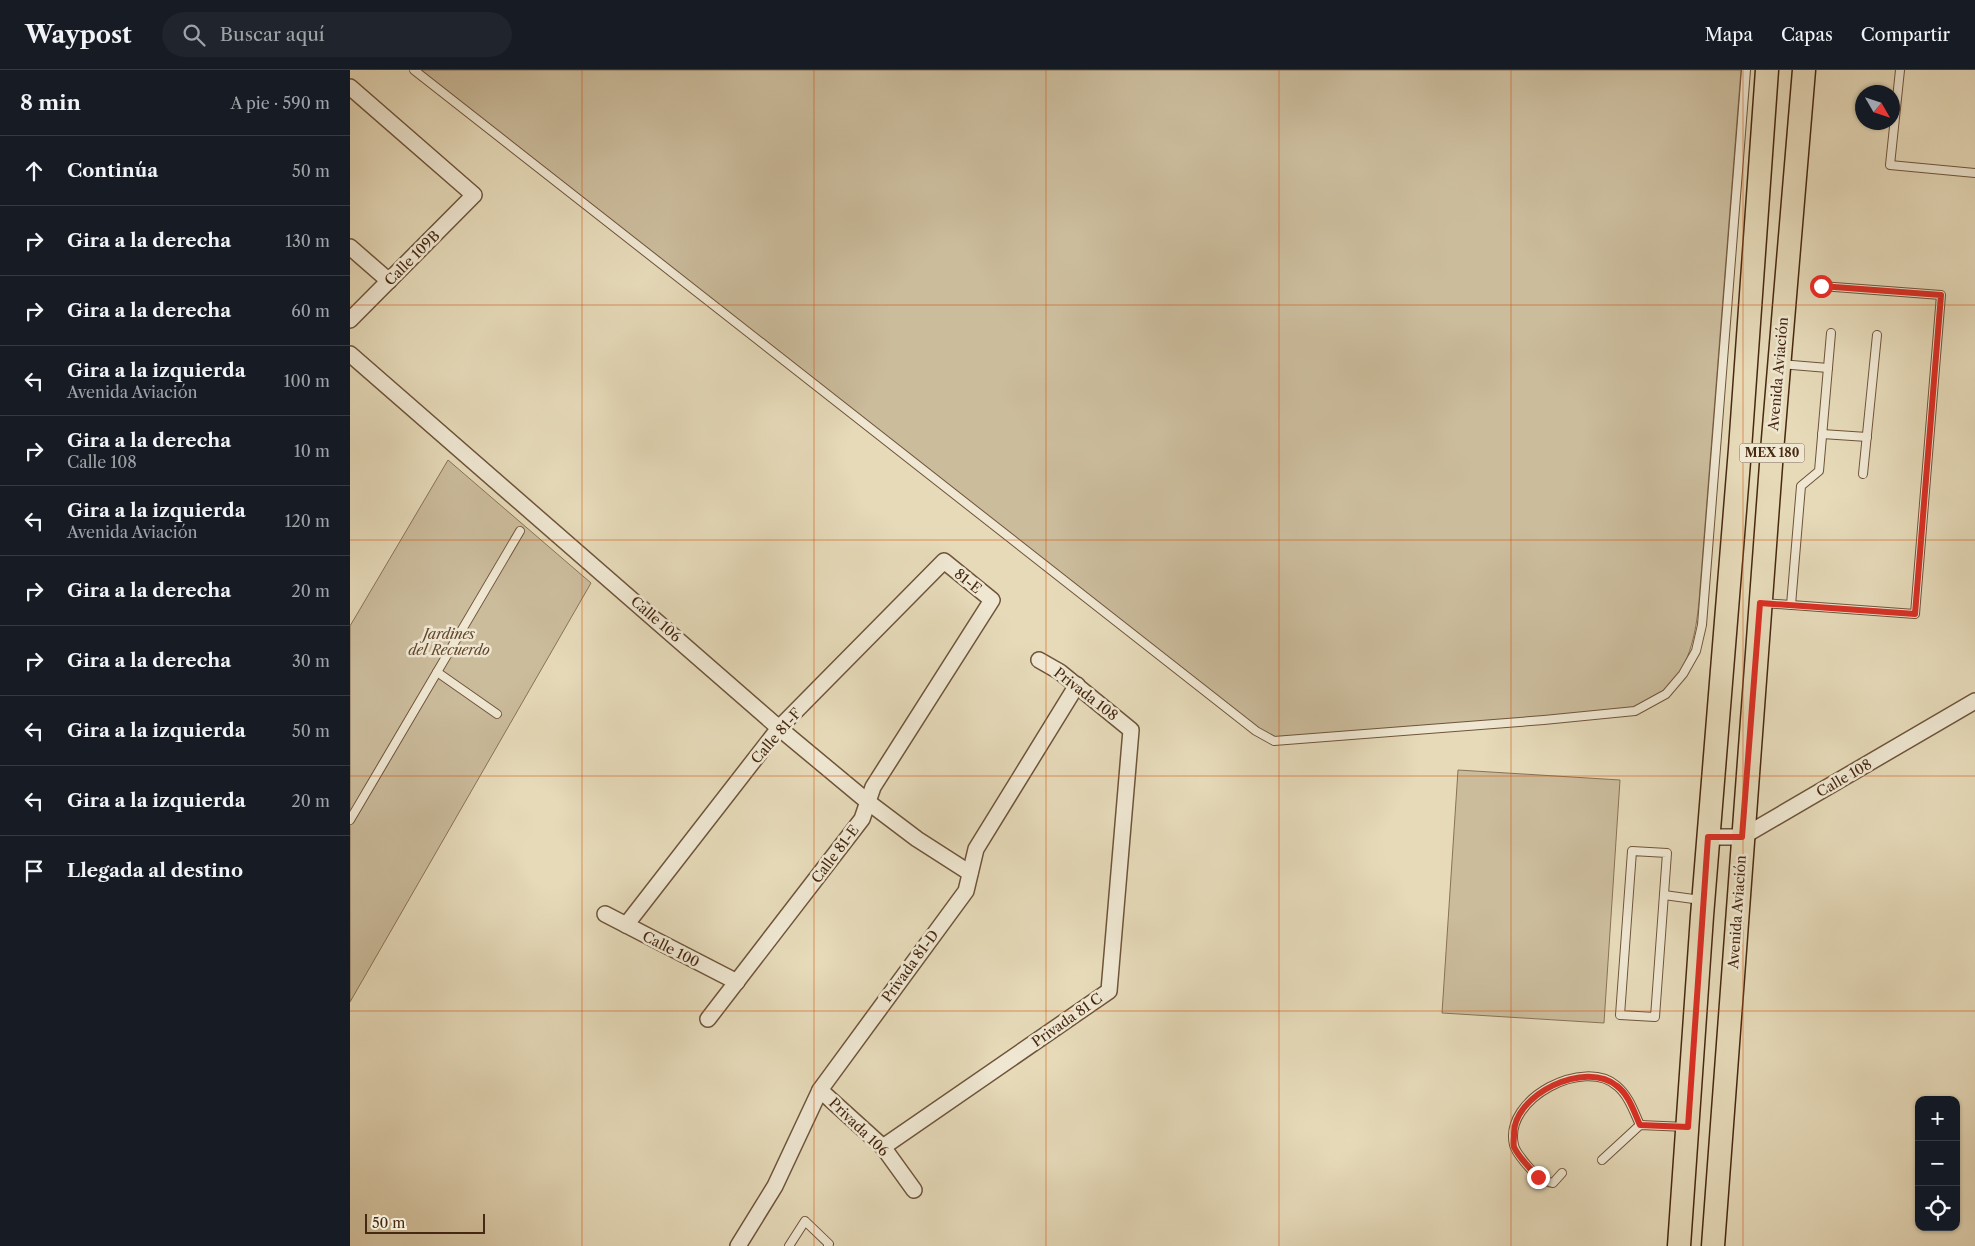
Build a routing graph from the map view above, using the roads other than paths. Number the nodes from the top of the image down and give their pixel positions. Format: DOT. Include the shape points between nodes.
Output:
graph roads {
  1 [pos="414,70"];
  2 [pos="1746,70"];
  3 [pos="1767,70"];
  4 [pos="1804,70"];
  5 [pos="1900,70"];
  6 [pos="350,87"];
  7 [pos="1975,173"];
  8 [pos="350,247"];
  9 [pos="389,281"];
  10 [pos="1821,286"];
  11 [pos="350,320"];
  12 [pos="1832,333"];
  13 [pos="1877,335"];
  14 [pos="350,354"];
  15 [pos="1779,364"];
  16 [pos="1828,368"];
  17 [pos="1822,434"];
  18 [pos="1867,437"];
  19 [pos="1863,474"];
  20 [pos="520,531"];
  21 [pos="944,561"];
  22 [pos="992,600"];
  23 [pos="1760,603"];
  24 [pos="1791,605"];
  25 [pos="1039,660"];
  26 [pos="437,672"];
  27 [pos="1077,685"];
  28 [pos="1975,701"];
  29 [pos="497,714"];
  30 [pos="779,728"];
  31 [pos="1131,730"];
  32 [pos="868,802"];
  33 [pos="350,820"];
  34 [pos="1708,837"];
  35 [pos="1742,837"];
  36 [pos="970,874"];
  37 [pos="1664,895"];
  38 [pos="1703,900"];
  39 [pos="605,914"];
  40 [pos="626,925"];
  41 [pos="737,982"];
  42 [pos="708,1019"];
  43 [pos="820,1090"];
  44 [pos="1640,1125"];
  45 [pos="1688,1127"];
  46 [pos="1721,1128"];
  47 [pos="883,1147"];
  48 [pos="1602,1160"];
  49 [pos="1562,1173"];
  50 [pos="914,1190"];
  51 [pos="738,1246"];
  52 [pos="789,1246"];
  53 [pos="828,1246"];
  54 [pos="1679,1246"];
  55 [pos="1713,1246"];
  1 -- 2 [label="lane" via="1256,731 1274,740 1635,712 1666,694 1683,674 1696,651 1702,625"];
  3 -- 34 [label="main road, MEX 180"];
  4 -- 15 [label="main road, Avenida Aviación / MEX 180"];
  5 -- 7 [label="lane" via="1890,165"];
  6 -- 9 [label="street, Calle 109B" via="474,195"];
  8 -- 9 [label="street"];
  9 -- 11 [label="street, Calle 109B"];
  10 -- 24 [label="lane" via="1941,295 1915,614"];
  12 -- 16 [label="lane"];
  13 -- 18 [label="lane"];
  14 -- 30 [label="street, Calle 106"];
  15 -- 16 [label="lane"];
  15 -- 23 [label="main road, Avenida Aviación / MEX 180"];
  16 -- 17 [label="lane"];
  17 -- 18 [label="lane"];
  17 -- 24 [label="lane" via="1819,471 1801,486"];
  18 -- 19 [label="lane"];
  20 -- 26 [label="lane"];
  21 -- 22 [label="street, 81-E"];
  21 -- 30 [label="street, Calle 81-F"];
  22 -- 32 [label="street, Calle 81-E" via="873,787"];
  23 -- 24 [label="lane"];
  23 -- 35 [label="main road, Avenida Aviación / MEX 180"];
  25 -- 27 [label="street, Privada 108"];
  26 -- 29 [label="lane"];
  26 -- 33 [label="lane"];
  27 -- 31 [label="street, Privada 108"];
  27 -- 36 [label="street, Privada 81-D" via="976,849"];
  28 -- 35 [label="street, Calle 108"];
  30 -- 32 [label="street, Calle 106"];
  30 -- 40 [label="street, Calle 81-F"];
  31 -- 47 [label="street, Privada 81 C" via="1109,991"];
  32 -- 36 [label="street, Calle 106"];
  32 -- 41 [label="street, Calle 81-E" via="862,819"];
  34 -- 35 [label="street"];
  34 -- 38 [label="main road, MEX 180"];
  35 -- 46 [label="main road, Avenida Aviación / MEX 180"];
  36 -- 43 [label="street, Privada 81-D" via="966,890"];
  37 -- 37 [label="lane" via="1667,853 1632,850 1620,1015 1655,1017"];
  37 -- 38 [label="lane"];
  38 -- 45 [label="main road, MEX 180"];
  39 -- 40 [label="street, Calle 100"];
  40 -- 41 [label="street, Calle 100"];
  41 -- 42 [label="street, Calle 81-E"];
  43 -- 47 [label="street, Privada 106"];
  43 -- 51 [label="street, Privada 81-D" via="775,1186"];
  44 -- 45 [label="lane"];
  44 -- 48 [label="lane"];
  44 -- 49 [label="lane" via="1628,1099 1617,1085 1602,1078 1576,1078 1557,1083 1536,1095 1513,1126 1514,1146 1538,1177 1553,1183"];
  45 -- 46 [label="main road"];
  45 -- 54 [label="main road, MEX 180"];
  46 -- 55 [label="main road, Avenida Aviación / MEX 180"];
  47 -- 50 [label="street, Privada 106"];
  52 -- 53 [label="lane" via="804,1221"];
}
